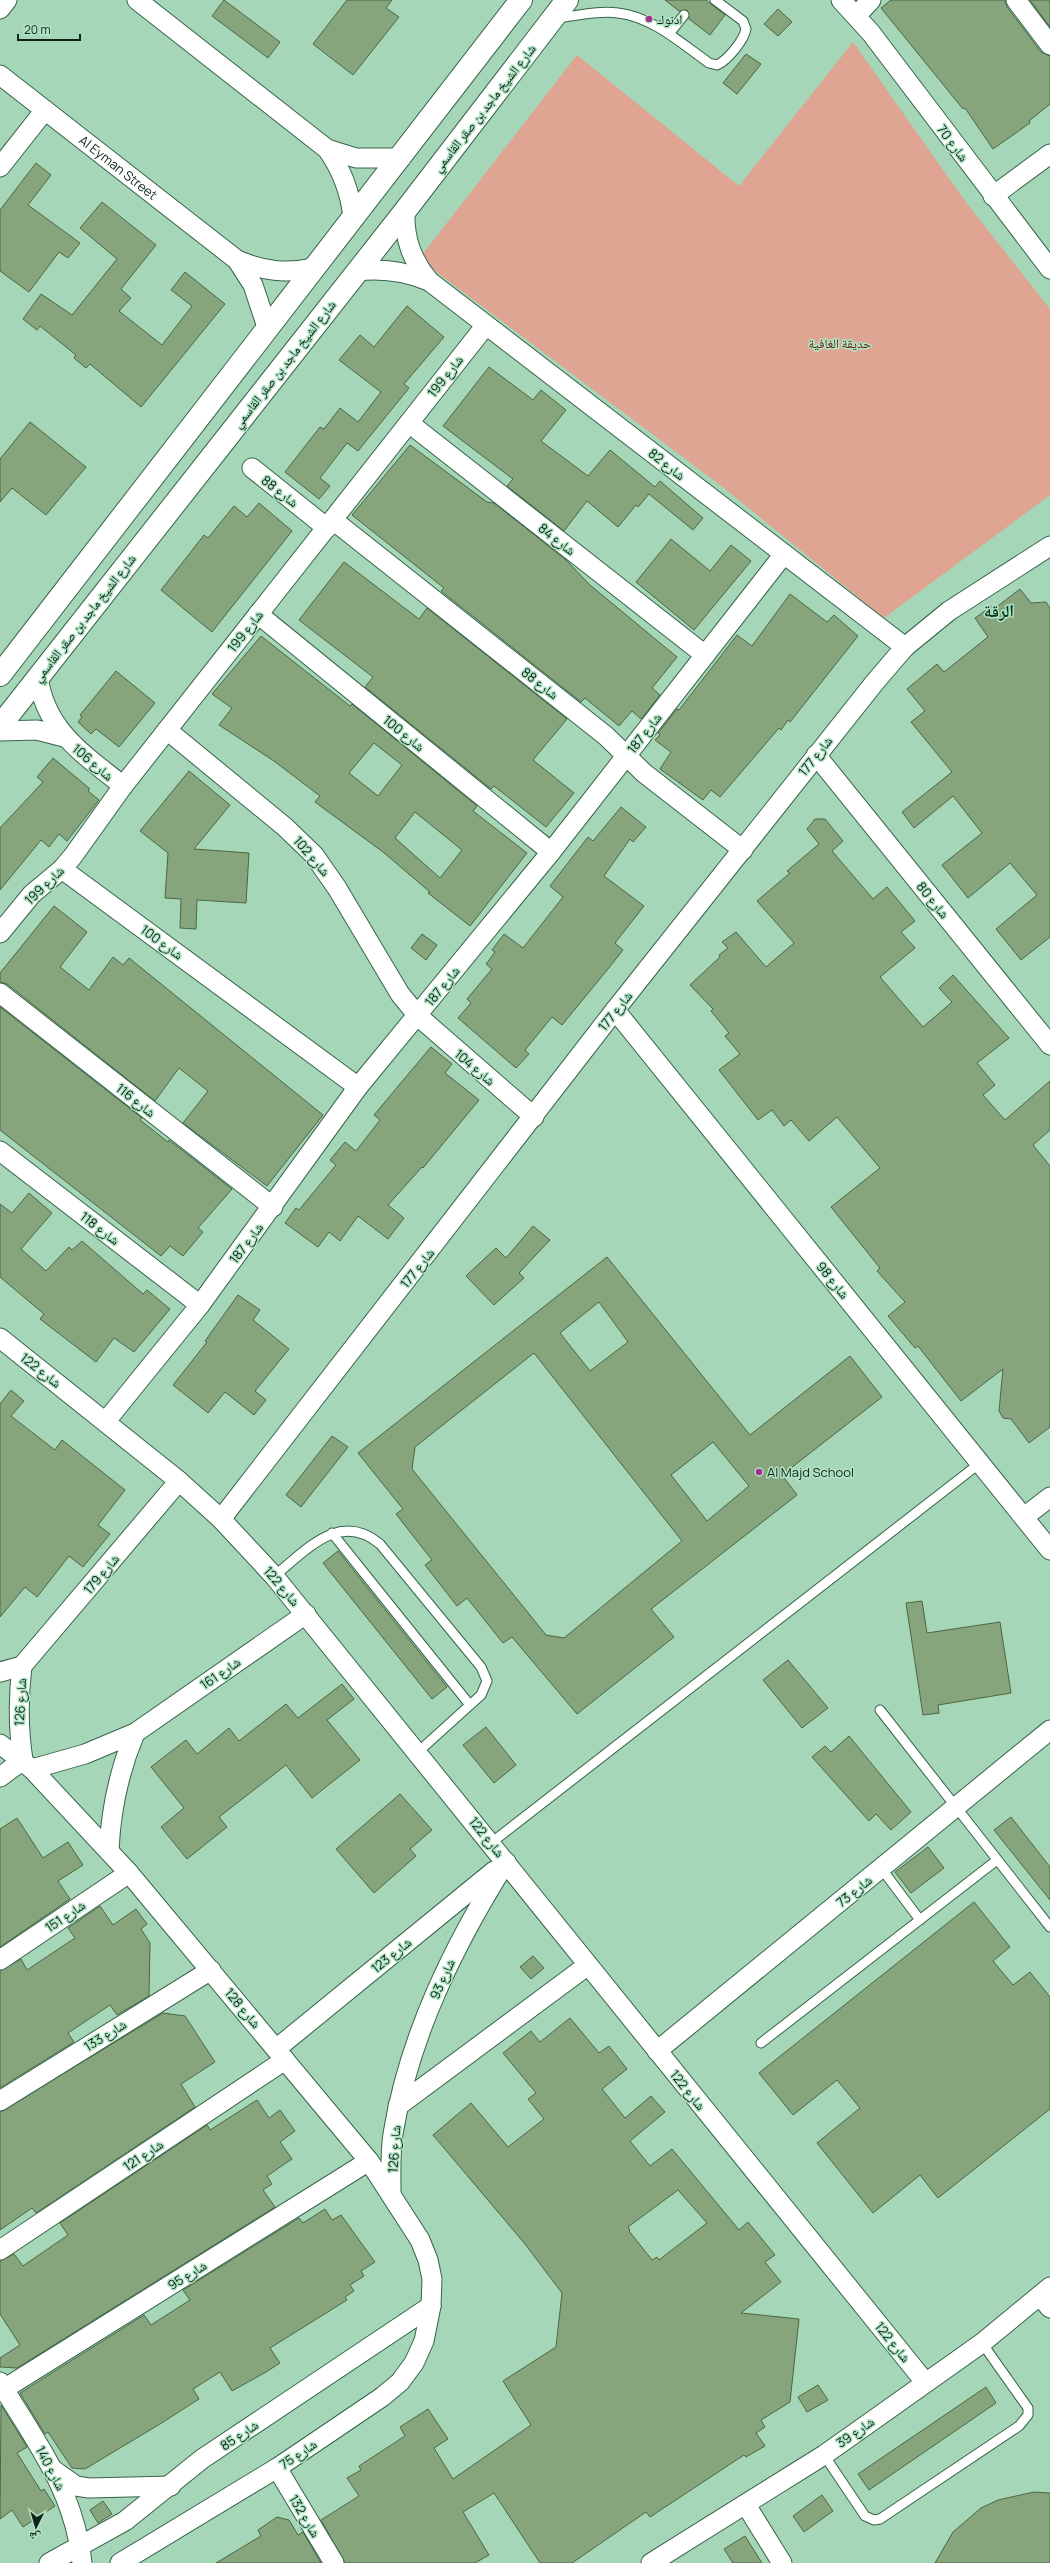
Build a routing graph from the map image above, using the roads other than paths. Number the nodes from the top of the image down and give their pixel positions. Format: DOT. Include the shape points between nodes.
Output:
graph roads {
  1 [pos="7,0"];
  2 [pos="137,0"];
  3 [pos="521,0"];
  4 [pos="567,0"];
  5 [pos="715,0"];
  6 [pos="842,0"];
  7 [pos="871,0"];
  8 [pos="1016,0"];
  9 [pos="0,9"];
  10 [pos="684,15"];
  11 [pos="857,15"];
  12 [pos="553,18"];
  13 [pos="669,34"];
  14 [pos="1050,45"];
  15 [pos="0,75"];
  16 [pos="45,110"];
  17 [pos="327,149"];
  18 [pos="1050,154"];
  19 [pos="401,158"];
  20 [pos="0,167"];
  21 [pos="993,196"];
  22 [pos="405,211"];
  23 [pos="354,217"];
  24 [pos="237,260"];
  25 [pos="313,268"];
  26 [pos="1050,269"];
  27 [pos="358,271"];
  28 [pos="429,281"];
  29 [pos="486,325"];
  30 [pos="267,327"];
  31 [pos="409,423"];
  32 [pos="252,468"];
  33 [pos="330,524"];
  34 [pos="1049,548"];
  35 [pos="784,554"];
  36 [pos="258,614"];
  37 [pos="906,647"];
  38 [pos="705,655"];
  39 [pos="0,675"];
  40 [pos="38,676"];
  41 [pos="0,726"];
  42 [pos="167,730"];
  43 [pos="0,731"];
  44 [pos="64,737"];
  45 [pos="816,755"];
  46 [pos="626,757"];
  47 [pos="123,786"];
  48 [pos="743,850"];
  49 [pos="551,852"];
  50 [pos="62,869"];
  51 [pos="0,933"];
  52 [pos="0,993"];
  53 [pos="615,1010"];
  54 [pos="418,1016"];
  55 [pos="1050,1045"];
  56 [pos="358,1087"];
  57 [pos="534,1117"];
  58 [pos="0,1152"];
  59 [pos="273,1207"];
  60 [pos="200,1305"];
  61 [pos="0,1338"];
  62 [pos="106,1421"];
  63 [pos="980,1463"];
  64 [pos="180,1481"];
  65 [pos="1050,1497"];
  66 [pos="1024,1518"];
  67 [pos="222,1519"];
  68 [pos="332,1533"];
  69 [pos="1050,1550"];
  70 [pos="274,1576"];
  71 [pos="306,1614"];
  72 [pos="22,1666"];
  73 [pos="0,1672"];
  74 [pos="470,1705"];
  75 [pos="880,1710"];
  76 [pos="1050,1730"];
  77 [pos="135,1733"];
  78 [pos="0,1744"];
  79 [pos="418,1752"];
  80 [pos="27,1765"];
  81 [pos="0,1777"];
  82 [pos="956,1807"];
  83 [pos="492,1843"];
  84 [pos="109,1850"];
  85 [pos="997,1860"];
  86 [pos="506,1862"];
  87 [pos="881,1868"];
  88 [pos="129,1872"];
  89 [pos="920,1920"];
  90 [pos="1050,1927"];
  91 [pos="0,1960"];
  92 [pos="588,1965"];
  93 [pos="211,1970"];
  94 [pos="761,2043"];
  95 [pos="657,2052"];
  96 [pos="281,2054"];
  97 [pos="0,2101"];
  98 [pos="398,2106"];
  99 [pos="369,2161"];
  100 [pos="391,2192"];
  101 [pos="0,2250"];
  102 [pos="1047,2297"];
  103 [pos="431,2306"];
  104 [pos="982,2343"];
  105 [pos="926,2382"];
  106 [pos="2,2385"];
  107 [pos="824,2455"];
  108 [pos="276,2468"];
  109 [pos="55,2471"];
  110 [pos="171,2486"];
  111 [pos="746,2505"];
  112 [pos="81,2555"];
  113 [pos="48,2563"];
  114 [pos="120,2563"];
  115 [pos="334,2563"];
  116 [pos="651,2563"];
  117 [pos="782,2563"];
  1 -- 9 [label="street"];
  2 -- 17 [label="street"];
  3 -- 19 [label="street"];
  4 -- 12 [label="street, شارع الشيخ ماجد بن صقر القاسمي"];
  5 -- 13 [label="lane" via="743,21 746,29 744,36 721,63 709,63"];
  6 -- 11 [label="street, شارع 70"];
  7 -- 11 [label="street"];
  8 -- 14 [label="street"];
  10 -- 13 [label="lane"];
  11 -- 21 [label="street, شارع 70"];
  12 -- 13 [label="lane" via="618,12 642,20"];
  12 -- 22 [label="street, شارع الشيخ ماجد بن صقر القاسمي"];
  15 -- 16 [label="street, Al Eyman Street"];
  16 -- 20 [label="street"];
  16 -- 24 [label="street, Al Eyman Street"];
  17 -- 19 [label="street" via="356,158"];
  17 -- 23 [label="street" via="343,174"];
  18 -- 21 [label="street"];
  19 -- 23 [label="street"];
  21 -- 26 [label="street, شارع 70"];
  22 -- 27 [label="street, شارع الشيخ ماجد بن صقر القاسمي"];
  22 -- 28 [label="street, شارع 82" via="404,227 412,256"];
  23 -- 25 [label="street"];
  24 -- 25 [label="street, Al Eyman Street" via="267,271 298,272"];
  24 -- 30 [label="street, Al Eyman Street" via="253,285"];
  25 -- 30 [label="street"];
  27 -- 28 [label="street, شارع 82" via="402,272"];
  27 -- 40 [label="street, شارع الشيخ ماجد بن صقر القاسمي"];
  28 -- 29 [label="street, شارع 82"];
  29 -- 31 [label="street, شارع 199"];
  29 -- 35 [label="street, شارع 82"];
  30 -- 39 [label="street"];
  31 -- 33 [label="street, شارع 199"];
  31 -- 38 [label="street, شارع 84"];
  32 -- 33 [label="street, شارع 88"];
  33 -- 36 [label="street, شارع 199"];
  33 -- 46 [label="street, شارع 88" via="606,736"];
  34 -- 37 [label="street, شارع 177" via="972,595"];
  35 -- 37 [label="street, شارع 82"];
  35 -- 38 [label="street, شارع 187"];
  36 -- 42 [label="street, شارع 199"];
  36 -- 49 [label="street, شارع 100"];
  37 -- 45 [label="street, شارع 177"];
  38 -- 46 [label="street, شارع 187"];
  40 -- 41 [label="street, شارع الشيخ ماجد بن صقر القاسمي"];
  40 -- 44 [label="street, شارع 106" via="44,702"];
  42 -- 47 [label="street, شارع 199"];
  42 -- 54 [label="street, شارع 102" via="284,826 314,855 334,882 400,994"];
  43 -- 44 [label="street, شارع 106" via="37,730"];
  44 -- 47 [label="street, شارع 106"];
  45 -- 48 [label="street, شارع 177"];
  45 -- 55 [label="street, شارع 80"];
  46 -- 48 [label="street, شارع 88"];
  46 -- 49 [label="street, شارع 187"];
  47 -- 50 [label="street, شارع 199"];
  48 -- 53 [label="street, شارع 177"];
  49 -- 54 [label="street, شارع 187"];
  50 -- 51 [label="street, شارع 199" via="32,894"];
  50 -- 56 [label="street, شارع 100"];
  52 -- 59 [label="street, شارع 116"];
  53 -- 57 [label="street, شارع 177"];
  53 -- 63 [label="street, شارع 98"];
  54 -- 56 [label="street, شارع 187"];
  54 -- 57 [label="street, شارع 104"];
  56 -- 59 [label="street, شارع 187"];
  57 -- 67 [label="street, شارع 177"];
  58 -- 60 [label="street, شارع 118"];
  59 -- 60 [label="street, شارع 187"];
  60 -- 62 [label="street, شارع 187"];
  61 -- 62 [label="street, شارع 122"];
  62 -- 64 [label="street, شارع 122"];
  63 -- 66 [label="street, شارع 98"];
  63 -- 83 [label="lane"];
  64 -- 67 [label="street, شارع 122"];
  64 -- 72 [label="street, شارع 179"];
  65 -- 66 [label="street"];
  66 -- 69 [label="street, شارع 98"];
  67 -- 70 [label="street, شارع 122"];
  68 -- 70 [label="lane"];
  68 -- 74 [label="lane"];
  68 -- 74 [label="lane" via="344,1530 358,1531 380,1544 481,1667 487,1681 485,1688"];
  70 -- 71 [label="street, شارع 122"];
  71 -- 77 [label="street, شارع 161"];
  71 -- 79 [label="street, شارع 122"];
  72 -- 73 [label="street, شارع 126"];
  72 -- 80 [label="street, شارع 126" via="18,1729"];
  74 -- 79 [label="lane"];
  75 -- 82 [label="lane"];
  76 -- 82 [label="street, شارع 73"];
  77 -- 80 [label="street, شارع 161" via="85,1754"];
  77 -- 84 [label="street" via="123,1761 116,1790"];
  78 -- 80 [label="street, شارع 128"];
  79 -- 83 [label="street, شارع 122"];
  80 -- 81 [label="street"];
  80 -- 84 [label="street, شارع 128"];
  82 -- 85 [label="lane"];
  82 -- 87 [label="street, شارع 73"];
  83 -- 86 [label="street, شارع 122"];
  84 -- 88 [label="street, شارع 128"];
  85 -- 89 [label="lane"];
  85 -- 90 [label="lane"];
  86 -- 92 [label="street, شارع 122"];
  86 -- 96 [label="street, شارع 123"];
  86 -- 98 [label="street, شارع 93" via="478,1907 443,1976 413,2054"];
  87 -- 89 [label="lane"];
  87 -- 95 [label="street, شارع 73"];
  88 -- 91 [label="street, شارع 151"];
  88 -- 93 [label="street, شارع 128"];
  89 -- 94 [label="lane"];
  92 -- 95 [label="street, شارع 122"];
  92 -- 98 [label="street"];
  93 -- 96 [label="street, شارع 128"];
  93 -- 97 [label="street, شارع 133"];
  95 -- 105 [label="street, شارع 122"];
  96 -- 99 [label="street, شارع 128"];
  96 -- 101 [label="street, شارع 121"];
  98 -- 100 [label="street, شارع 126" via="392,2136"];
  99 -- 100 [label="street, شارع 128"];
  99 -- 106 [label="street, شارع 95"];
  100 -- 103 [label="street, شارع 128" via="428,2260 432,2279"];
  102 -- 104 [label="street, شارع 39"];
  103 -- 108 [label="street, شارع 75" via="424,2341 414,2363 400,2382 382,2397"];
  103 -- 110 [label="street, شارع 85" via="202,2459"];
  104 -- 105 [label="street, شارع 39"];
  104 -- 107 [label="lane" via="1028,2408 1028,2415 1019,2426 880,2519 874,2520 865,2516"];
  105 -- 107 [label="street, شارع 39"];
  106 -- 109 [label="street, شارع 140"];
  107 -- 111 [label="street, شارع 39"];
  108 -- 114 [label="street, شارع 75"];
  108 -- 115 [label="street, شارع 132"];
  109 -- 110 [label="street" via="76,2486 89,2488"];
  109 -- 112 [label="street, شارع 140" via="70,2508"];
  110 -- 112 [label="street, شارع 85"];
  111 -- 116 [label="street, شارع 39"];
  111 -- 117 [label="street"];
  112 -- 113 [label="street, شارع 85"];
}
